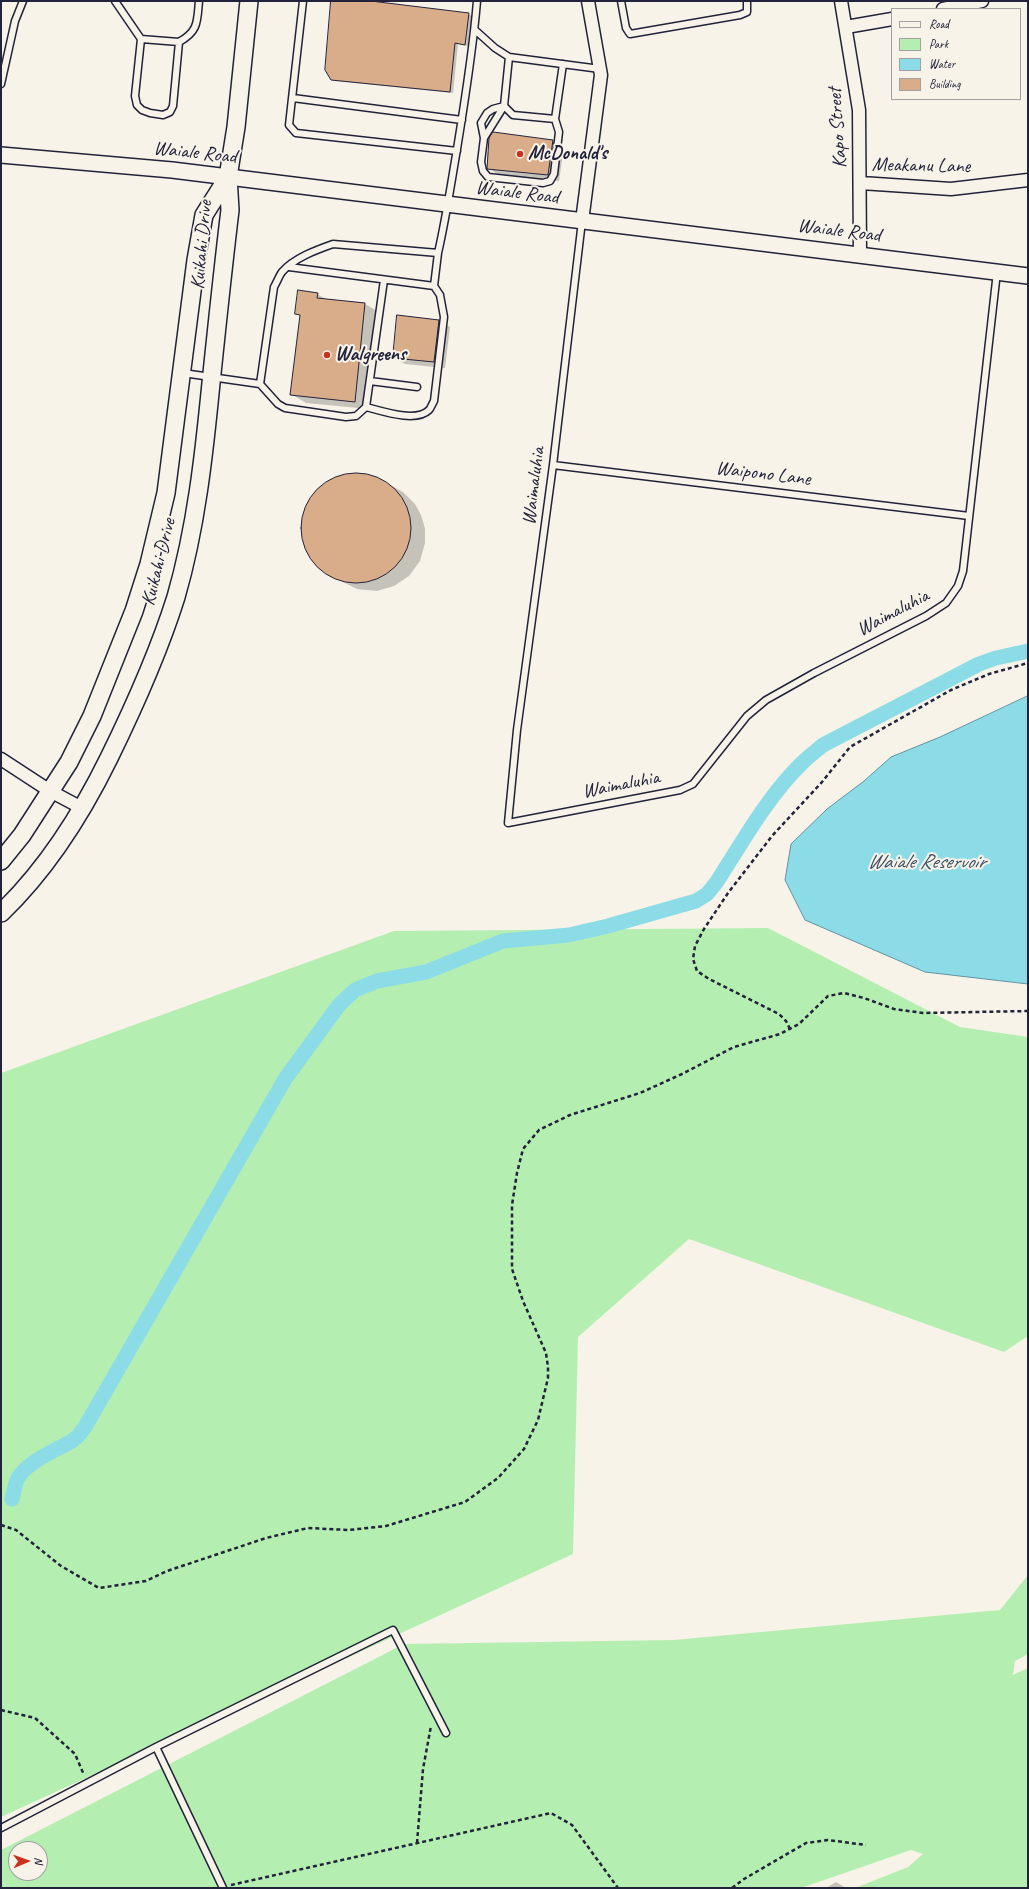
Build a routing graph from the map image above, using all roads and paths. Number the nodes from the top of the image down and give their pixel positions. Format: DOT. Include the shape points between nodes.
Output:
graph roads {
  1 [pos="23,1"];
  2 [pos="115,1"];
  3 [pos="199,1"];
  4 [pos="249,1"];
  5 [pos="303,1"];
  6 [pos="477,1"];
  7 [pos="588,1"];
  8 [pos="622,1"];
  9 [pos="747,1"];
  10 [pos="841,1"];
  11 [pos="982,1"];
  12 [pos="949,8"];
  13 [pos="891,18"];
  14 [pos="846,27"];
  15 [pos="475,30"];
  16 [pos="141,39"];
  17 [pos="179,42"];
  18 [pos="509,57"];
  19 [pos="3,61"];
  20 [pos="563,64"];
  21 [pos="600,69"];
  22 [pos="1,84"];
  23 [pos="293,98"];
  24 [pos="504,106"];
  25 [pos="555,119"];
  26 [pos="462,120"];
  27 [pos="484,138"];
  28 [pos="457,151"];
  29 [pos="1,155"];
  30 [pos="228,177"];
  31 [pos="1028,180"];
  32 [pos="861,183"];
  33 [pos="449,204"];
  34 [pos="582,221"];
  35 [pos="438,253"];
  36 [pos="860,254"];
  37 [pos="289,267"];
  38 [pos="997,272"];
  39 [pos="1028,276"];
  40 [pos="384,280"];
  41 [pos="434,286"];
  42 [pos="182,373"];
  43 [pos="212,378"];
  44 [pos="370,381"];
  45 [pos="260,384"];
  46 [pos="417,387"];
  47 [pos="366,407"];
  48 [pos="553,465"];
  49 [pos="969,516"];
  50 [pos="1028,663"];
  51 [pos="1,759"];
  52 [pos="50,791"];
  53 [pos="82,808"];
  54 [pos="1,861"];
  55 [pos="1,913"];
  56 [pos="1028,1011"];
  57 [pos="790,1029"];
  58 [pos="1,1525"];
  59 [pos="434,1709"];
  60 [pos="1,1710"];
  61 [pos="446,1733"];
  62 [pos="156,1747"];
  63 [pos="87,1782"];
  64 [pos="1,1828"];
  65 [pos="417,1843"];
  66 [pos="866,1845"];
  67 [pos="223,1888"];
  68 [pos="618,1888"];
  69 [pos="732,1888"];
  1 -- 19 [label="lane"];
  2 -- 16 [label="lane"];
  3 -- 17 [label="lane" via="197,24 193,32"];
  4 -- 30 [label="main road, Kuikahi Drive"];
  5 -- 23 [label="lane"];
  6 -- 15 [label="lane"];
  7 -- 21 [label="street"];
  8 -- 9 [label="lane" via="626,28 630,34 740,15 747,12"];
  10 -- 14 [label="street, Kapo Street"];
  11 -- 12 [label="street"];
  13 -- 14 [label="street"];
  14 -- 32 [label="street, Kapo Street" via="859,110"];
  15 -- 18 [label="lane"];
  15 -- 26 [label="lane"];
  16 -- 17 [label="lane"];
  16 -- 17 [label="lane" via="135,96 137,105 142,110 163,115 170,112 173,106"];
  18 -- 20 [label="lane"];
  18 -- 24 [label="lane"];
  19 -- 22 [label="lane"];
  20 -- 21 [label="lane"];
  20 -- 25 [label="lane"];
  21 -- 34 [label="street"];
  23 -- 26 [label="lane"];
  23 -- 28 [label="lane" via="289,125 296,133"];
  24 -- 25 [label="lane" via="513,115"];
  24 -- 27 [label="lane"];
  24 -- 27 [label="lane" via="487,113 481,123"];
  25 -- 27 [label="lane" via="559,132 554,174 550,181 543,184 488,177 481,162"];
  26 -- 28 [label="lane"];
  28 -- 33 [label="lane"];
  29 -- 30 [label="street, Waiale Road"];
  30 -- 33 [label="street, Waiale Road"];
  30 -- 42 [label="main road, Kuikahi Drive" via="204,215"];
  30 -- 43 [label="main road, Kuikahi Drive" via="230,210"];
  31 -- 32 [label="street, Meakanu Lane" via="951,189"];
  32 -- 36 [label="street, Kapo Street"];
  33 -- 34 [label="street, Waiale Road"];
  33 -- 35 [label="lane"];
  34 -- 36 [label="street, Waiale Road"];
  34 -- 48 [label="lane, Waimaluhia"];
  35 -- 37 [label="lane" via="333,244 317,249"];
  35 -- 41 [label="lane"];
  36 -- 38 [label="street, Waiale Road"];
  37 -- 40 [label="lane"];
  37 -- 45 [label="lane" via="282,272 274,286"];
  38 -- 39 [label="street, Waiale Road"];
  38 -- 49 [label="lane, Waimaluhia"];
  40 -- 41 [label="lane"];
  40 -- 44 [label="lane"];
  41 -- 47 [label="lane" via="440,295 444,317 434,401 429,410 418,415 394,414"];
  42 -- 43 [label="lane"];
  42 -- 52 [label="main road, Kuikahi Drive" via="166,494 147,570 134,611 92,716 69,762"];
  43 -- 45 [label="lane"];
  43 -- 53 [label="main road, Kuikahi Drive" via="203,459 189,542 176,597 126,723"];
  44 -- 46 [label="lane"];
  44 -- 47 [label="lane"];
  45 -- 47 [label="lane" via="278,404 295,411 346,418 356,416"];
  48 -- 49 [label="lane, Waipono Lane"];
  48 -- 49 [label="lane, Waimaluhia" via="517,730 508,823 680,790 693,784 748,716 766,700 946,603 958,586 963,571"];
  50 -- 57 [label="path" via="989,674 951,690 850,747 822,782 772,836 704,929 695,946 693,959 697,971 779,1014"];
  51 -- 52 [label="street"];
  52 -- 53 [label="street"];
  52 -- 54 [label="main road, Kuikahi Drive" via="22,835"];
  53 -- 55 [label="main road, Kuikahi Drive" via="38,872"];
  56 -- 57 [label="path" via="923,1013 894,1010 844,993 828,996 799,1024"];
  57 -- 58 [label="path" via="734,1047 640,1093 570,1114 539,1130 523,1149 512,1205 512,1269 546,1353 548,1378 538,1420 524,1449 498,1478 465,1502 386,1526 349,1530 308,1528 266,1538 167,1571 146,1581 99,1588 61,1566 16,1530"];
  59 -- 61 [label="lane"];
  59 -- 62 [label="lane" via="393,1630"];
  59 -- 65 [label="path" via="423,1769"];
  60 -- 63 [label="path" via="35,1718 75,1754"];
  62 -- 63 [label="lane"];
  62 -- 67 [label="lane"];
  63 -- 64 [label="lane"];
  65 -- 67 [label="path"];
  65 -- 68 [label="path" via="551,1813 572,1825"];
  66 -- 69 [label="path" via="828,1840 806,1843"];
}
